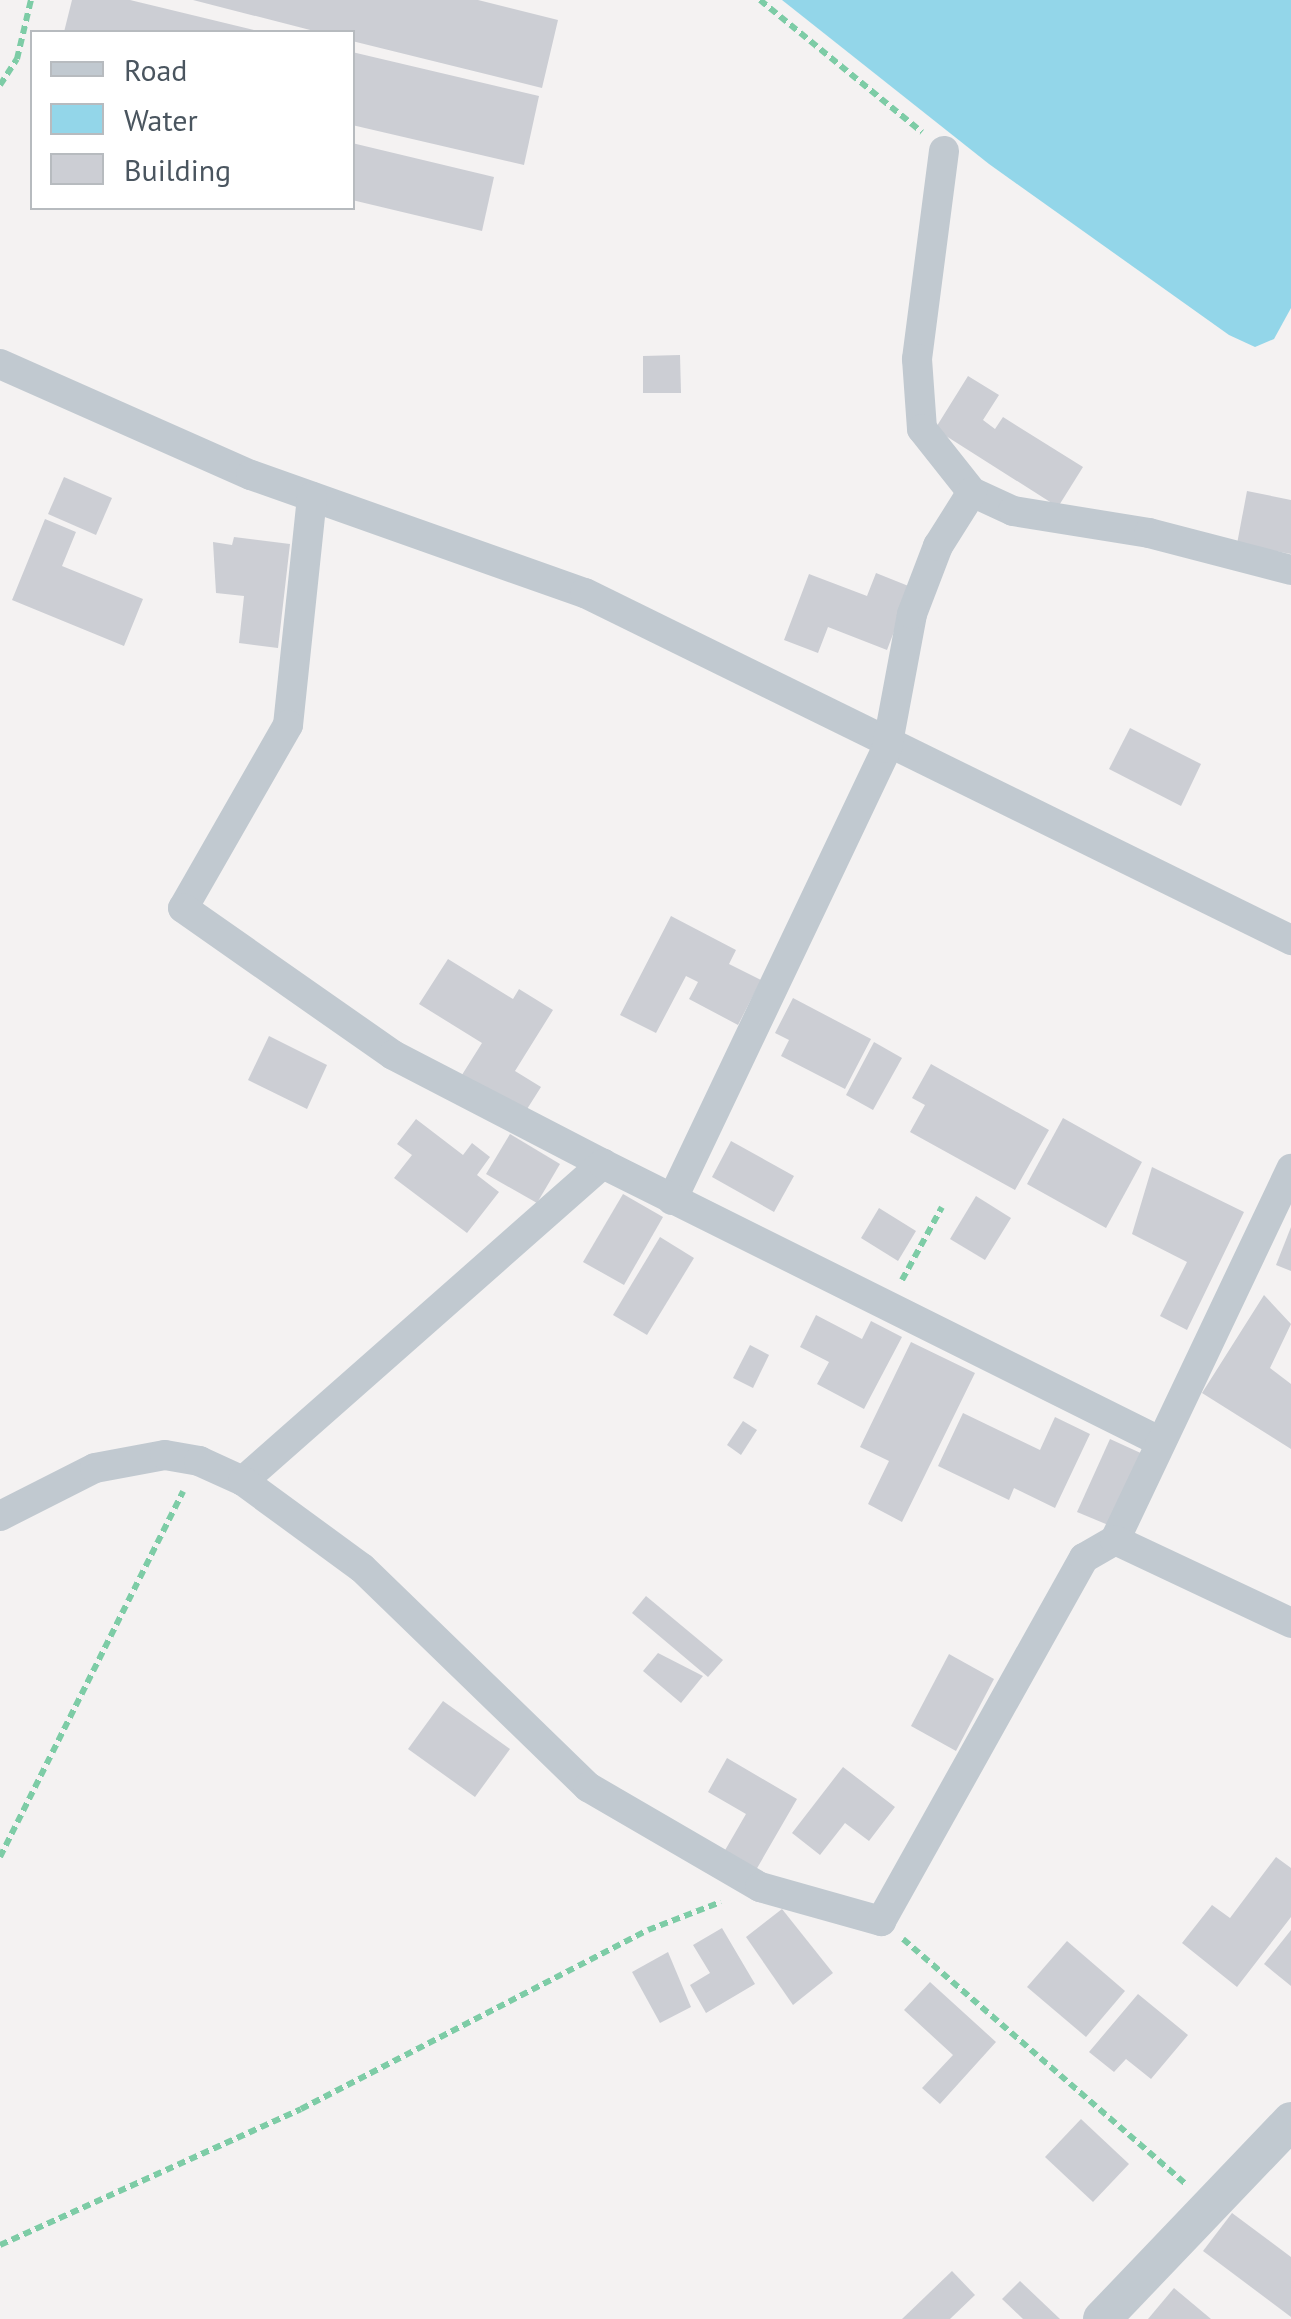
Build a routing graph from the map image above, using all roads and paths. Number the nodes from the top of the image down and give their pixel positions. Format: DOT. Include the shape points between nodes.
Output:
graph roads {
  1 [pos="30,0"];
  2 [pos="760,0"];
  3 [pos="0,85"];
  4 [pos="944,151"];
  5 [pos="0,364"];
  6 [pos="972,492"];
  7 [pos="312,497"];
  8 [pos="1291,570"];
  9 [pos="888,748"];
  10 [pos="1291,940"];
  11 [pos="603,1164"];
  12 [pos="1291,1168"];
  13 [pos="672,1200"];
  14 [pos="942,1207"];
  15 [pos="887,1309"];
  16 [pos="1156,1440"];
  17 [pos="199,1461"];
  18 [pos="243,1482"];
  19 [pos="0,1516"];
  20 [pos="1115,1540"];
  21 [pos="1291,1623"];
  22 [pos="0,1856"];
  23 [pos="760,1887"];
  24 [pos="881,1921"];
  25 [pos="1291,2121"];
  26 [pos="1212,2206"];
  27 [pos="0,2244"];
  28 [pos="1102,2319"];
  1 -- 3 [label="path" via="18,58"];
  2 -- 4 [label="path"];
  4 -- 6 [label="street" via="917,359 922,429"];
  5 -- 7 [label="street"];
  6 -- 8 [label="street" via="1013,511 1149,533"];
  6 -- 9 [label="street" via="938,546 912,614"];
  7 -- 9 [label="street" via="585,592"];
  7 -- 11 [label="street" via="288,724 182,908 393,1055"];
  9 -- 10 [label="street"];
  9 -- 13 [label="street"];
  11 -- 13 [label="street"];
  11 -- 18 [label="street"];
  12 -- 16 [label="street"];
  13 -- 15 [label="street"];
  14 -- 15 [label="path"];
  15 -- 16 [label="street"];
  16 -- 20 [label="street"];
  17 -- 18 [label="street"];
  17 -- 19 [label="street" via="165,1454 95,1468"];
  17 -- 22 [label="path"];
  18 -- 23 [label="street" via="362,1568 588,1787"];
  20 -- 21 [label="street"];
  20 -- 24 [label="street" via="1084,1558"];
  23 -- 24 [label="street"];
  23 -- 27 [label="path" via="648,1930 301,2108"];
  24 -- 26 [label="path"];
  25 -- 26 [label="street"];
  26 -- 28 [label="street"];
}
